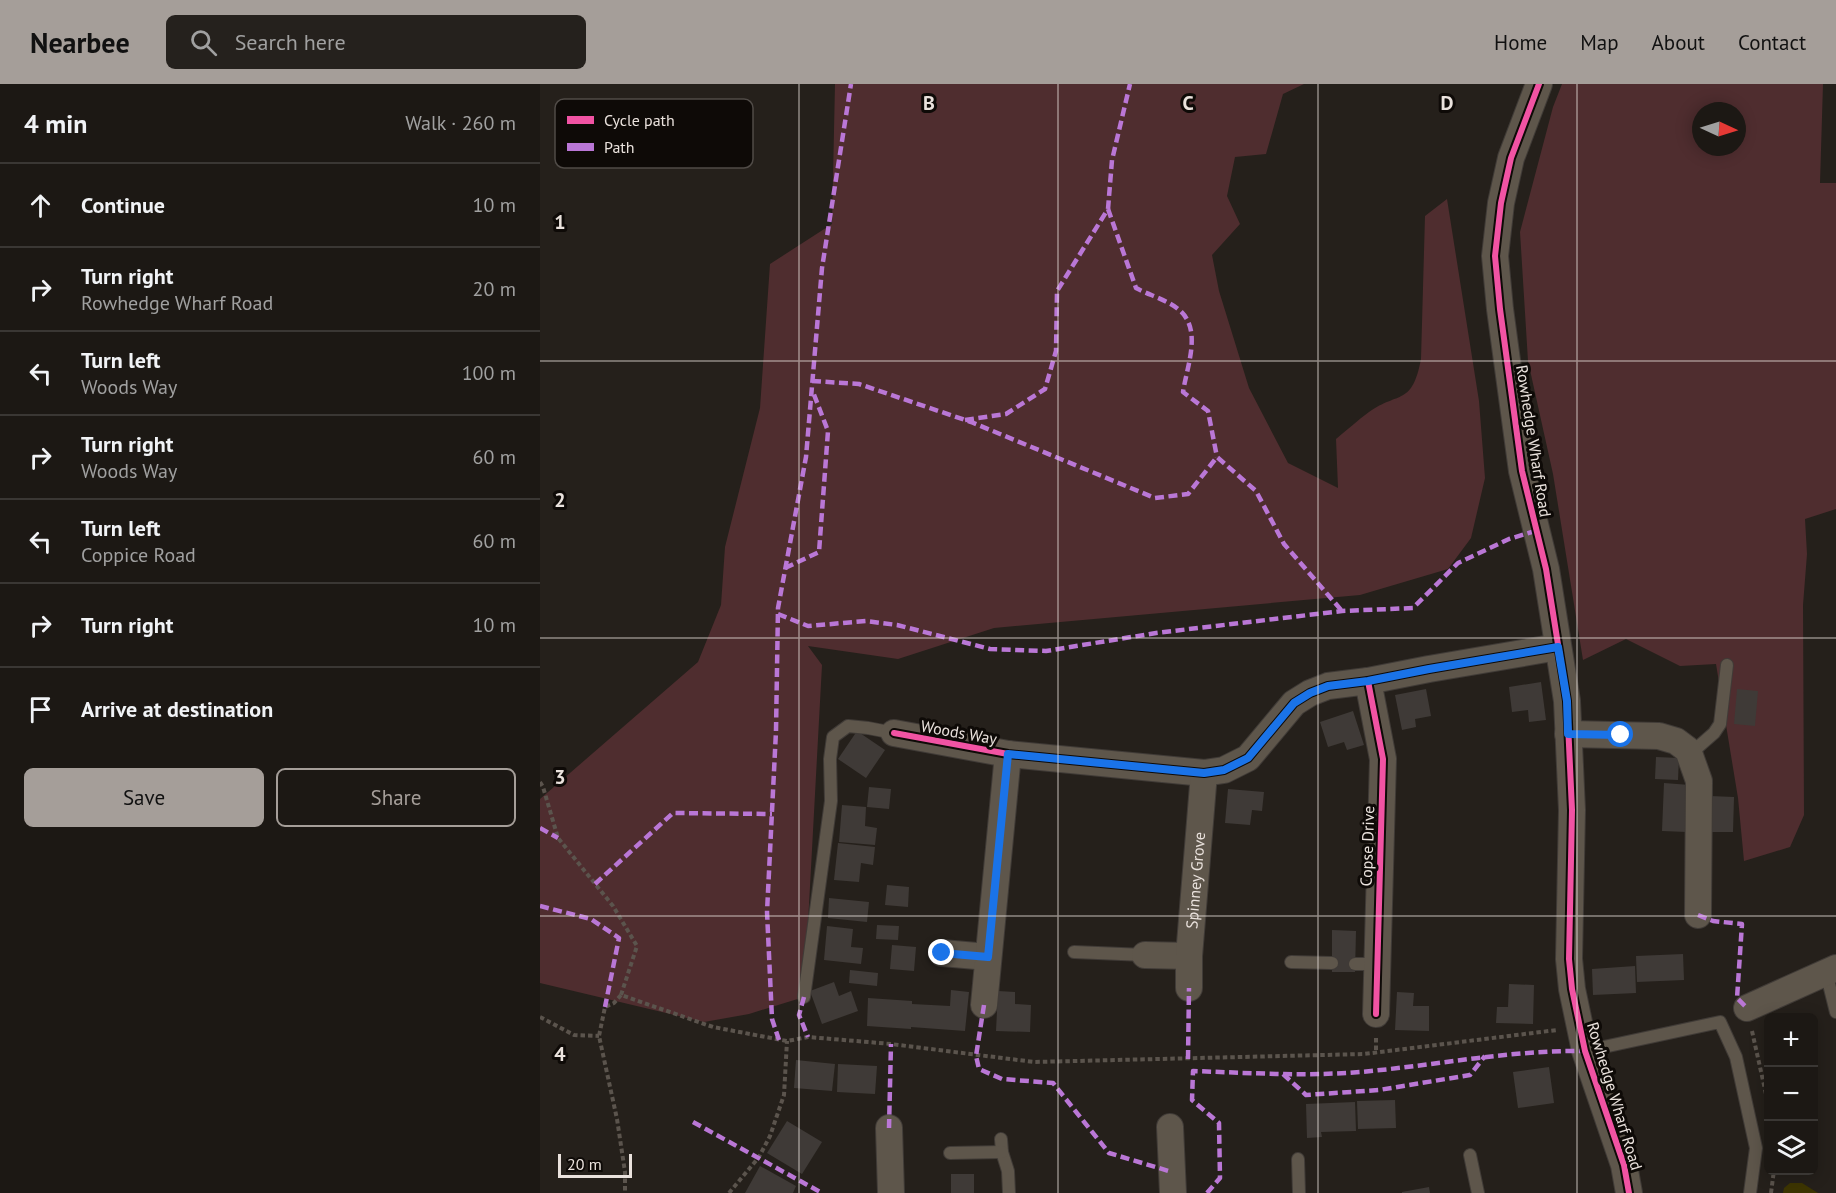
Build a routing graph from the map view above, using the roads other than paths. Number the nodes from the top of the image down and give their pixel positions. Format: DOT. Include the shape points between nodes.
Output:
graph roads {
  1 [pos="1539,84"];
  2 [pos="1558,647"];
  3 [pos="1727,665"];
  4 [pos="1368,681"];
  5 [pos="894,733"];
  6 [pos="1568,734"];
  7 [pos="1008,754"];
  8 [pos="1690,754"];
  9 [pos="1204,773"];
  10 [pos="1698,915"];
  11 [pos="1074,951"];
  12 [pos="942,953"];
  13 [pos="1145,955"];
  14 [pos="1189,956"];
  15 [pos="988,957"];
  16 [pos="1291,962"];
  17 [pos="1332,963"];
  18 [pos="1831,970"];
  19 [pos="1189,988"];
  20 [pos="804,997"];
  21 [pos="984,1005"];
  22 [pos="1747,1008"];
  23 [pos="1836,1012"];
  24 [pos="1376,1014"];
  25 [pos="1585,1051"];
  26 [pos="1170,1127"];
  27 [pos="889,1128"];
  28 [pos="1001,1139"];
  29 [pos="1002,1152"];
  30 [pos="950,1154"];
  31 [pos="1470,1155"];
  32 [pos="1298,1159"];
  33 [pos="891,1193"];
  34 [pos="1009,1193"];
  35 [pos="1173,1193"];
  36 [pos="1299,1193"];
  37 [pos="1478,1193"];
  38 [pos="1629,1193"];
  39 [pos="1750,1193"];
  1 -- 2 [label="street, Rowhedge Wharf Road" via="1512,158 1501,203 1495,256 1522,471 1546,569"];
  2 -- 4 [label="street, Woods Way"];
  2 -- 6 [label="street, Rowhedge Wharf Road"];
  3 -- 8 [label="lane" via="1720,724"];
  4 -- 9 [label="street, Woods Way" via="1328,686 1310,693 1294,703 1248,758 1224,770"];
  4 -- 24 [label="street, Copse Drive" via="1383,759 1366,964"];
  5 -- 7 [label="street, Woods Way"];
  5 -- 20 [label="lane, Woods Way" via="848,726 833,737 831,801"];
  6 -- 8 [label="street" via="1659,736 1676,741"];
  6 -- 25 [label="street, Rowhedge Wharf Road" via="1572,810 1569,959"];
  7 -- 9 [label="street, Woods Way"];
  7 -- 15 [label="street"];
  8 -- 10 [label="street" via="1699,781"];
  9 -- 14 [label="street, Spinney Grove"];
  11 -- 13 [label="lane"];
  12 -- 15 [label="street"];
  13 -- 14 [label="street"];
  14 -- 19 [label="street, Spinney Grove"];
  15 -- 21 [label="street"];
  16 -- 17 [label="lane"];
  18 -- 22 [label="street"];
  18 -- 23 [label="lane"];
  25 -- 38 [label="street, Rowhedge Wharf Road" via="1624,1165"];
  25 -- 39 [label="lane" via="1720,1022 1736,1057 1755,1148"];
  26 -- 35 [label="street"];
  27 -- 33 [label="street"];
  28 -- 29 [label="lane"];
  29 -- 30 [label="lane"];
  29 -- 34 [label="lane"];
  31 -- 37 [label="lane"];
  32 -- 36 [label="lane"];
}
